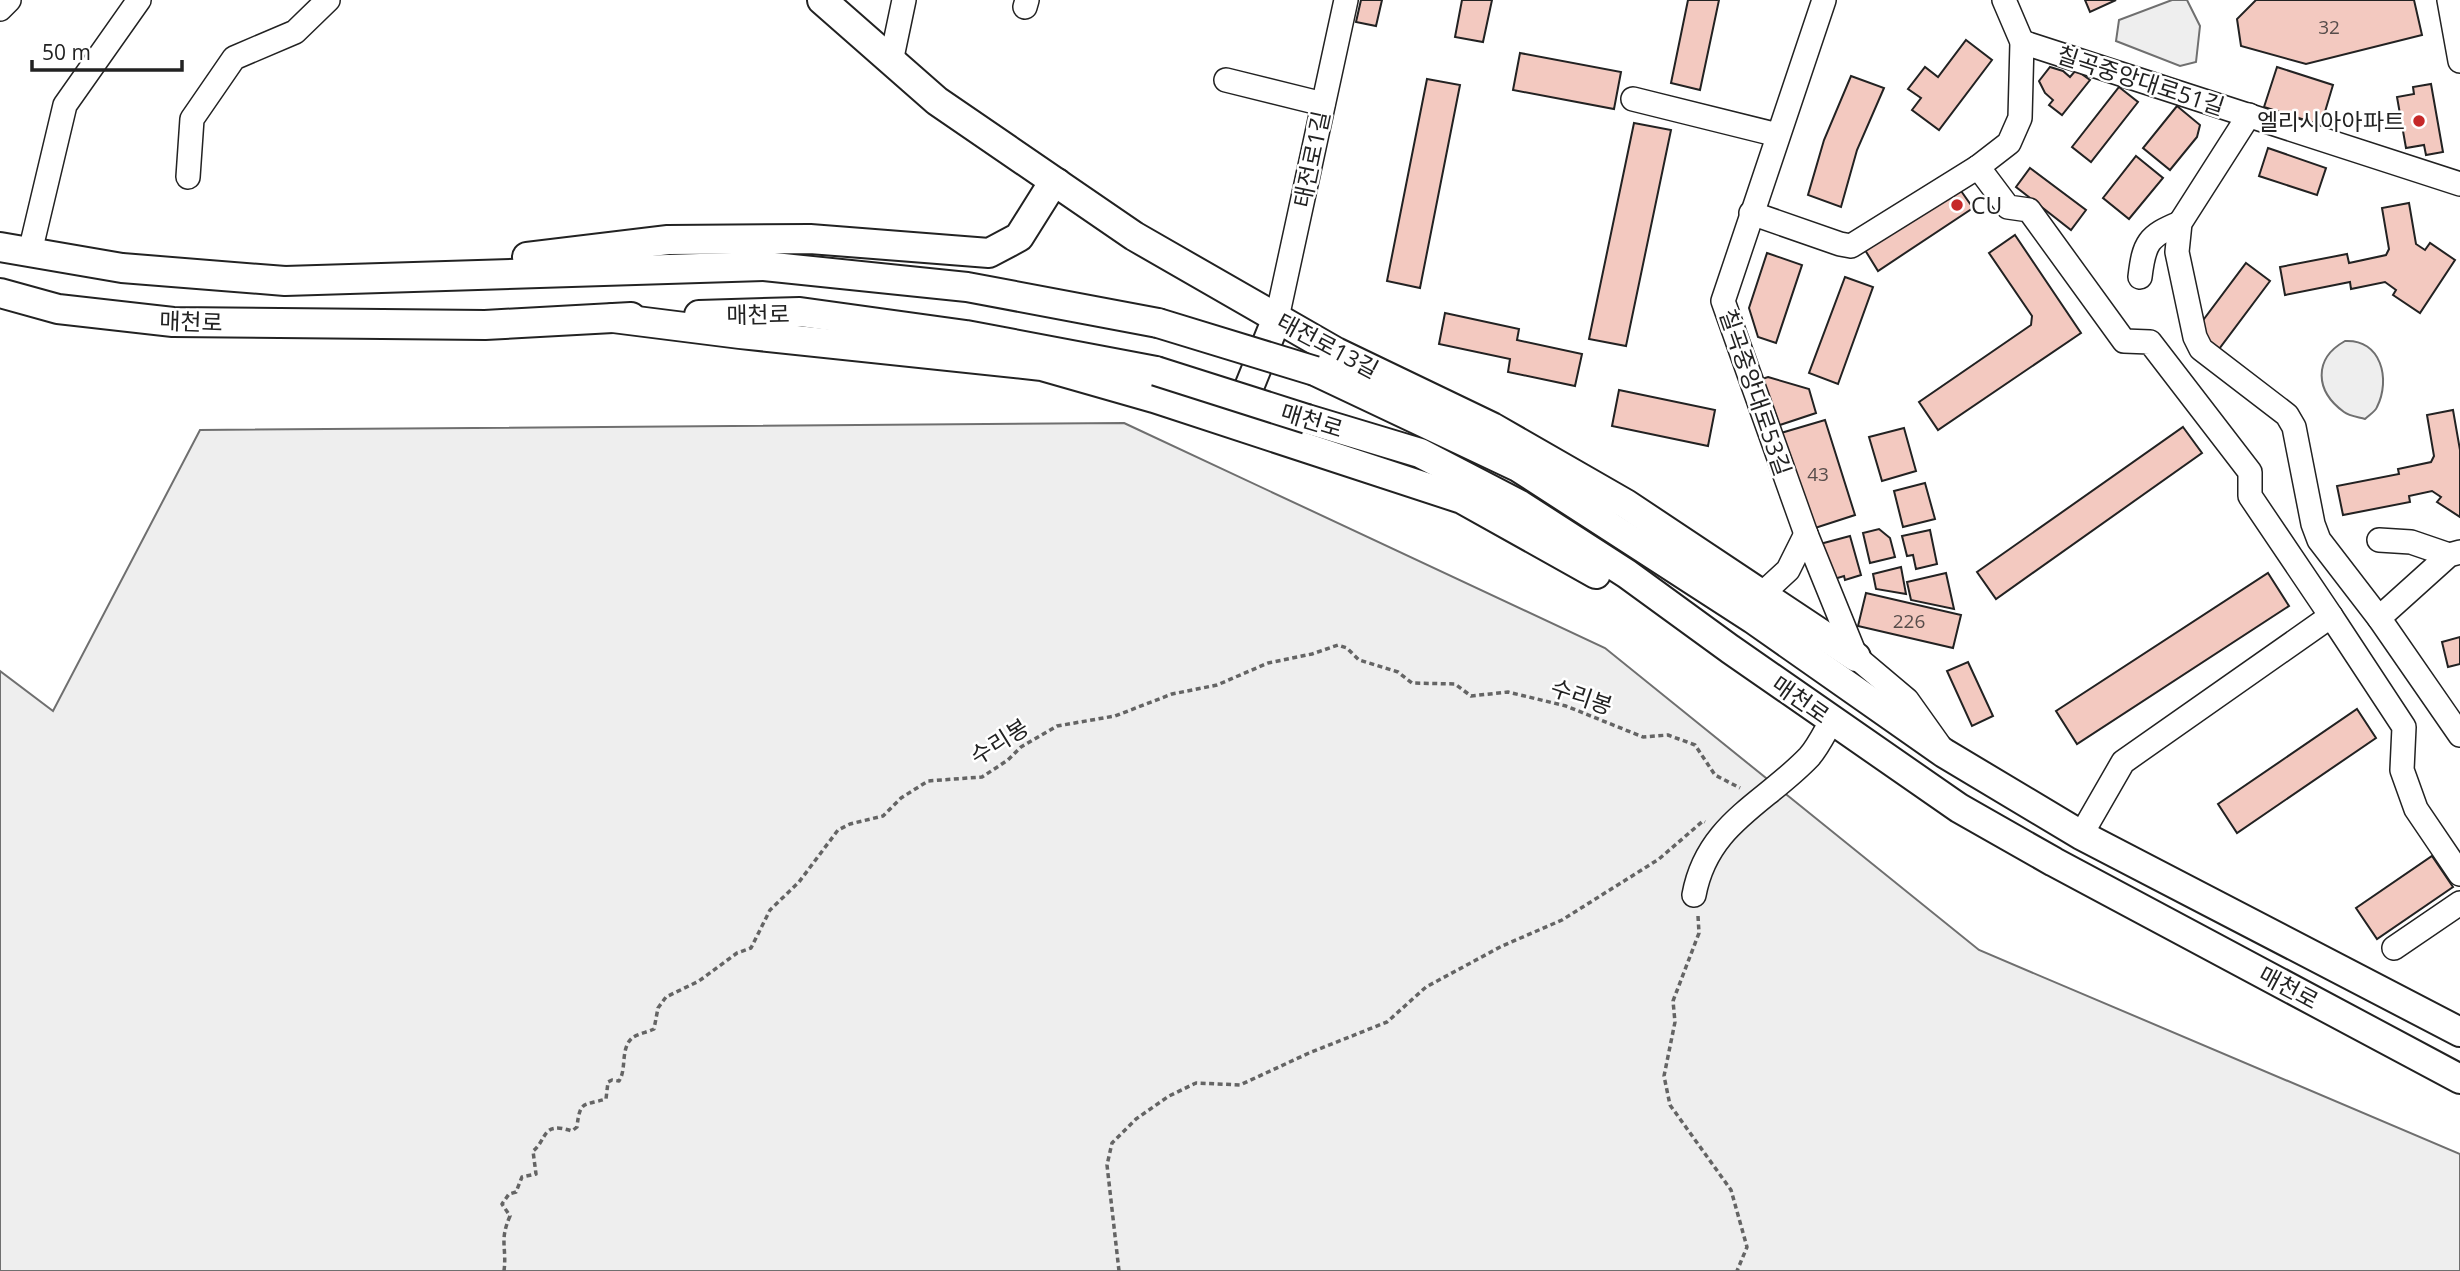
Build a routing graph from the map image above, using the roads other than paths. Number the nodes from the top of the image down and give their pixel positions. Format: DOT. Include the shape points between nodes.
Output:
graph roads {
  1 [pos="9,0"];
  2 [pos="139,0"];
  3 [pos="327,0"];
  4 [pos="822,0"];
  5 [pos="904,0"];
  6 [pos="1346,0"];
  7 [pos="1824,0"];
  8 [pos="2004,0"];
  9 [pos="2449,0"];
  10 [pos="0,9"];
  11 [pos="2022,42"];
  12 [pos="2460,61"];
  13 [pos="891,62"];
  14 [pos="1226,79"];
  15 [pos="1633,99"];
  16 [pos="1323,104"];
  17 [pos="2249,115"];
  18 [pos="1778,135"];
  19 [pos="1978,167"];
  20 [pos="188,177"];
  21 [pos="1057,183"];
  22 [pos="2460,184"];
  23 [pos="1751,213"];
  24 [pos="2180,223"];
  25 [pos="0,247"];
  26 [pos="30,252"];
  27 [pos="429,277"];
  28 [pos="2140,277"];
  29 [pos="0,293"];
  30 [pos="613,317"];
  31 [pos="1277,318"];
  32 [pos="1233,425"];
  33 [pos="1806,534"];
  34 [pos="2379,540"];
  35 [pos="2455,554"];
  36 [pos="1762,594"];
  37 [pos="2331,616"];
  38 [pos="2379,618"];
  39 [pos="1730,649"];
  40 [pos="1856,657"];
  41 [pos="1832,720"];
  42 [pos="2460,735"];
  43 [pos="1944,753"];
  44 [pos="2081,835"];
  45 [pos="2460,874"];
  46 [pos="1694,895"];
  47 [pos="2460,903"];
  48 [pos="2394,948"];
  49 [pos="2460,1032"];
  50 [pos="2460,1079"];
  1 -- 10 [label="street"];
  2 -- 26 [label="street" via="65,104"];
  3 -- 20 [label="street" via="295,32 234,58 192,118"];
  4 -- 13 [label="main road, 태전로13길"];
  5 -- 13 [label="street"];
  6 -- 16 [label="street, 태전로1길"];
  7 -- 18 [label="street, 칠곡중앙대로53길"];
  8 -- 11 [label="street"];
  9 -- 12 [label="street"];
  11 -- 17 [label="street, 칠곡중앙대로51길"];
  11 -- 19 [label="street" via="2020,118 2009,143"];
  13 -- 21 [label="main road, 태전로13길" via="937,101"];
  14 -- 16 [label="street"];
  15 -- 18 [label="street"];
  16 -- 31 [label="street, 태전로1길"];
  17 -- 22 [label="street, 칠곡중앙대로51길"];
  17 -- 24 [label="street"];
  18 -- 23 [label="street, 칠곡중앙대로53길"];
  19 -- 23 [label="street" via="1851,246"];
  19 -- 37 [label="street" via="2008,206 2029,209 2124,341 2150,342 2250,472 2250,496"];
  21 -- 27 [label="main road" via="1019,237 989,253 810,239 668,240 490,261"];
  21 -- 31 [label="main road, 태전로13길" via="1134,236"];
  23 -- 33 [label="street, 칠곡중앙대로53길" via="1723,301"];
  24 -- 28 [label="street" via="2159,231 2148,242"];
  24 -- 38 [label="street" via="2177,252 2201,349 2287,415 2294,427 2319,540"];
  25 -- 26 [label="main road, 매천로"];
  26 -- 27 [label="main road, 매천로" via="122,268 285,281"];
  27 -- 43 [label="main road, 매천로, bridge" via="764,266 967,287 1158,323 1315,372 1518,467 1753,619"];
  29 -- 30 [label="main road, 매천로" via="58,309 173,322 485,325"];
  30 -- 32 [label="main road" via="1042,366"];
  30 -- 39 [label="main road, 매천로, bridge" via="800,313 966,335 1156,371 1420,453 1520,505 1627,574"];
  31 -- 32 [label="main road"];
  31 -- 36 [label="main road, 태전로13길" via="1336,352 1492,427 1626,504"];
  32 -- 39 [label="main road" via="1462,499"];
  33 -- 36 [label="street" via="1788,570"];
  33 -- 40 [label="street, 칠곡중앙대로53길"];
  34 -- 35 [label="street" via="2411,542"];
  35 -- 38 [label="street"];
  36 -- 40 [label="main road, 태전로13길"];
  37 -- 44 [label="street" via="2123,762"];
  37 -- 45 [label="street" via="2404,727 2402,770 2416,809"];
  38 -- 42 [label="street"];
  39 -- 41 [label="main road, 매천로"];
  40 -- 43 [label="street, 칠곡중앙대로53길" via="1907,700"];
  41 -- 46 [label="street" via="1810,755 1724,831 1698,874"];
  41 -- 50 [label="main road, 매천로" via="1959,808"];
  43 -- 44 [label="main road, 매천로"];
  44 -- 49 [label="main road, 매천로"];
  47 -- 48 [label="street"];
}
